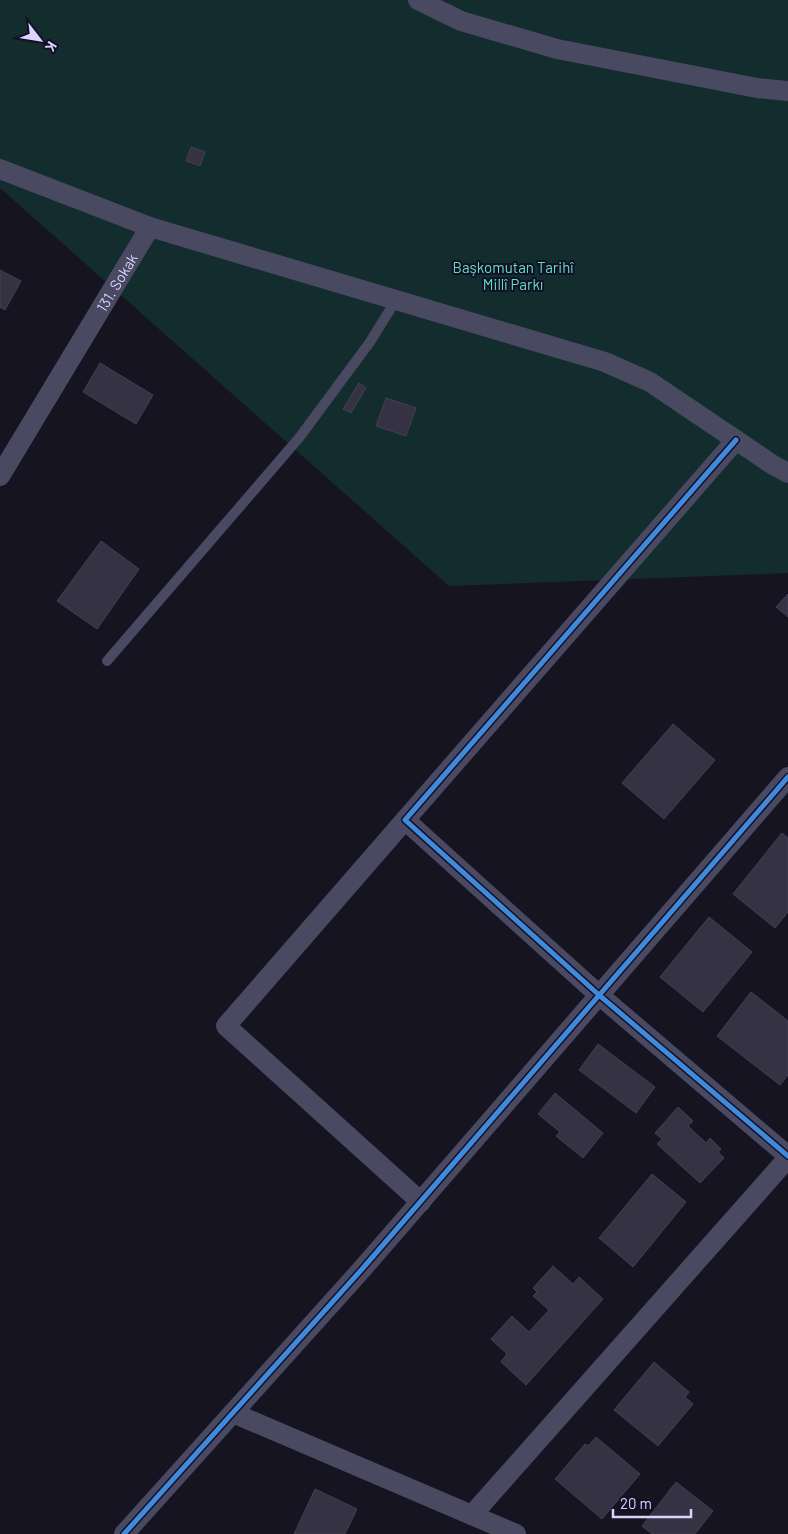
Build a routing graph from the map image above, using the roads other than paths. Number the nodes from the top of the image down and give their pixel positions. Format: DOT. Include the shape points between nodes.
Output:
graph roads {
  1 [pos="418,0"];
  2 [pos="788,91"];
  3 [pos="0,169"];
  4 [pos="150,227"];
  5 [pos="396,300"];
  6 [pos="736,440"];
  7 [pos="788,473"];
  8 [pos="0,476"];
  9 [pos="108,661"];
  10 [pos="786,783"];
  11 [pos="405,820"];
  12 [pos="599,995"];
  13 [pos="788,1157"];
  14 [pos="421,1202"];
  15 [pos="233,1413"];
  16 [pos="472,1515"];
  17 [pos="124,1534"];
  18 [pos="516,1534"];
  1 -- 2 [label="street" via="461,21 557,49 757,88"];
  3 -- 4 [label="street"];
  4 -- 5 [label="street"];
  4 -- 8 [label="street, 131. Sokak"];
  5 -- 6 [label="street" via="605,362 650,382"];
  5 -- 9 [label="lane" via="370,342 299,438"];
  6 -- 7 [label="street"];
  6 -- 11 [label="street"];
  10 -- 12 [label="street"];
  11 -- 12 [label="street"];
  11 -- 14 [label="street" via="226,1026"];
  12 -- 13 [label="street"];
  12 -- 14 [label="street"];
  13 -- 16 [label="street"];
  14 -- 15 [label="street"];
  15 -- 16 [label="street"];
  15 -- 17 [label="street"];
  16 -- 18 [label="street"];
}
